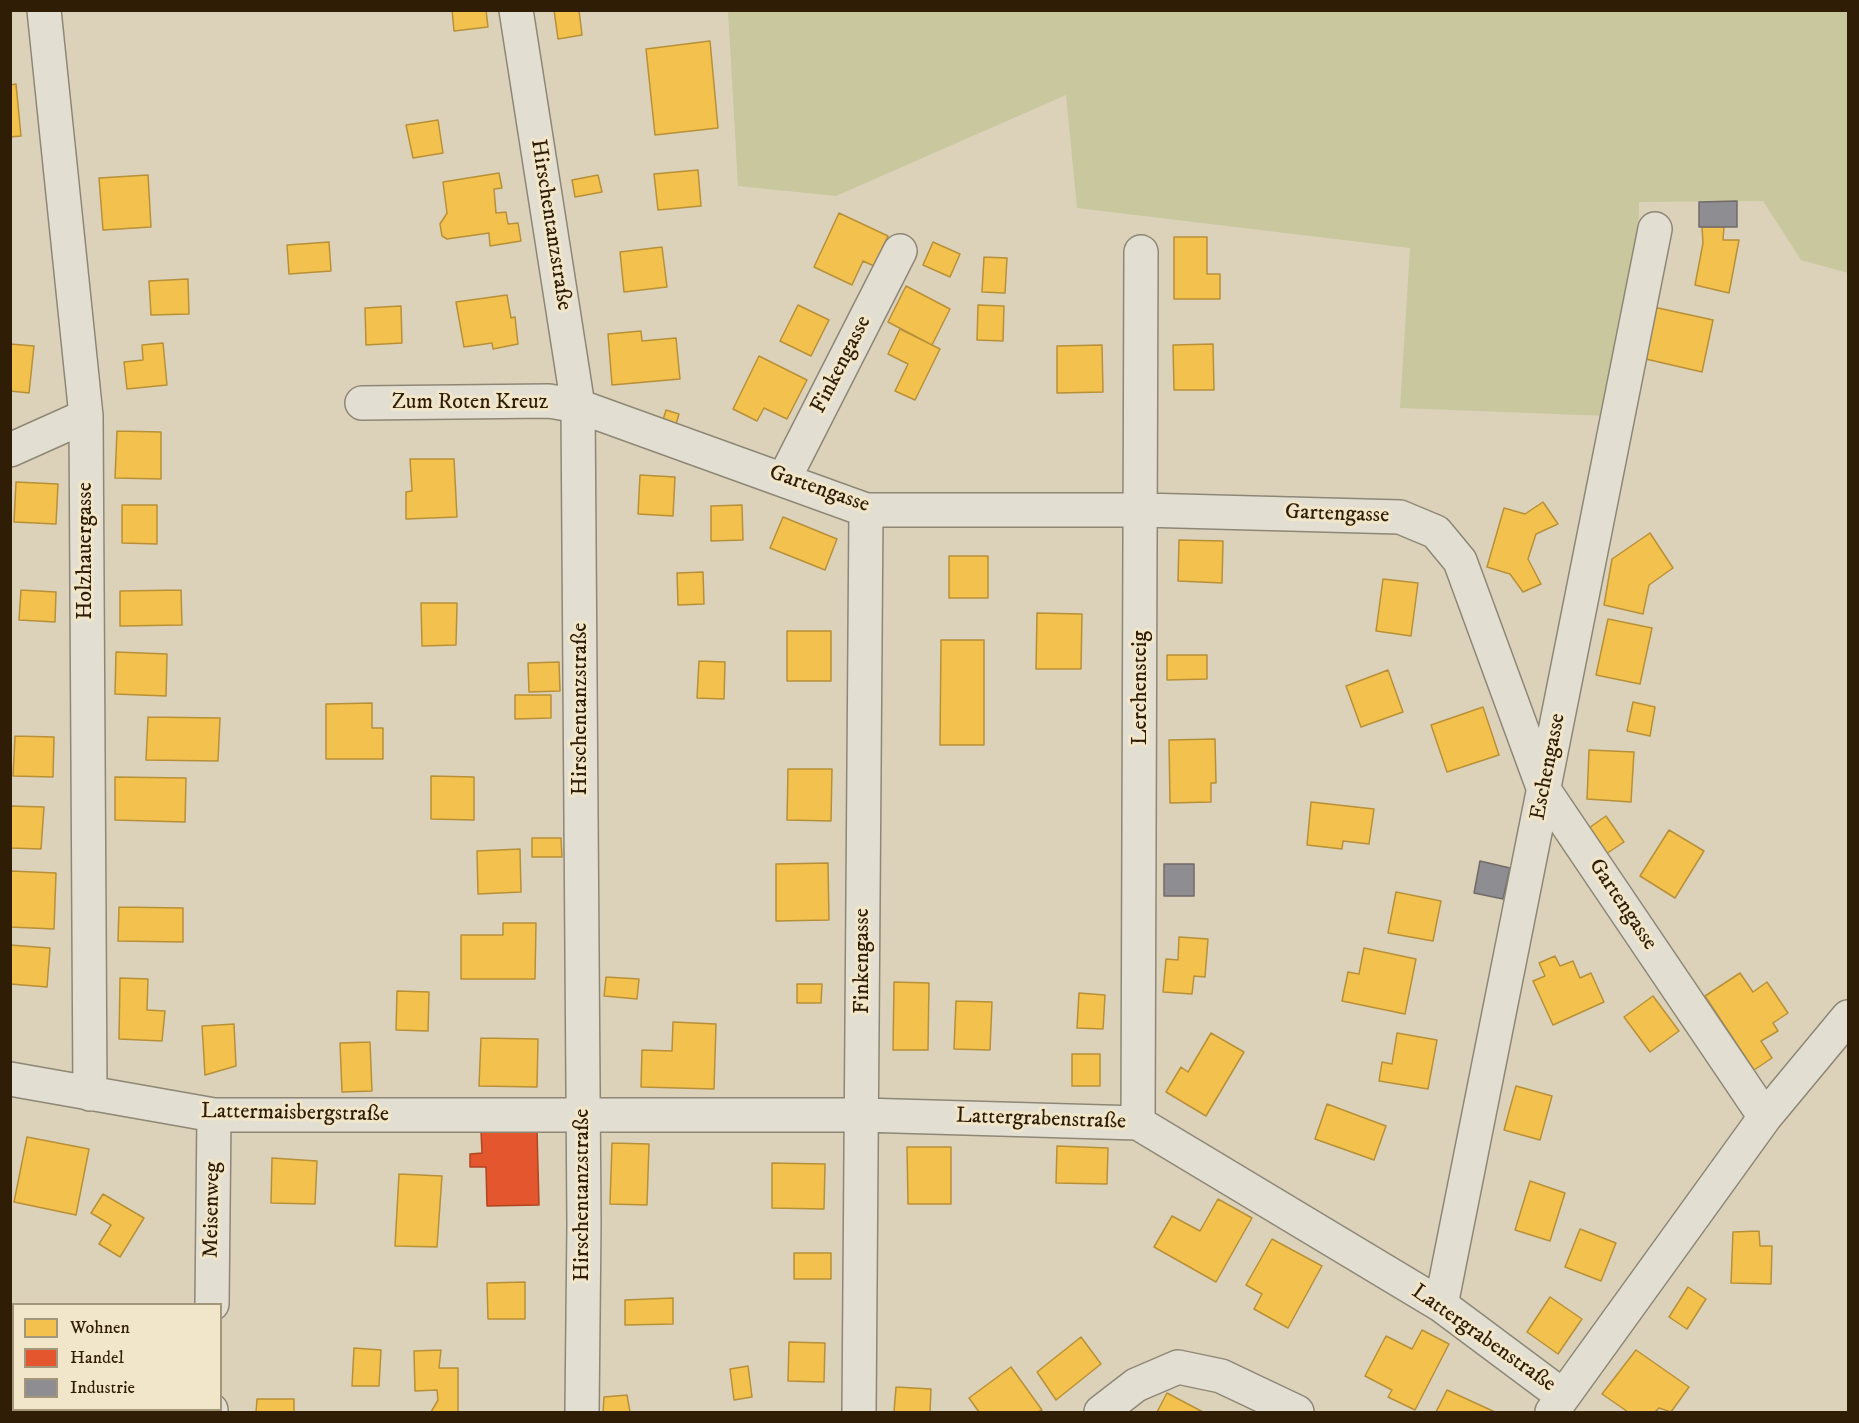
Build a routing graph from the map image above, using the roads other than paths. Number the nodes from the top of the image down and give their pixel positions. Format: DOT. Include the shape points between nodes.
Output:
graph roads {
  1 [pos="44,10"];
  2 [pos="516,10"];
  3 [pos="1655,229"];
  4 [pos="900,251"];
  5 [pos="1141,252"];
  6 [pos="362,403"];
  7 [pos="578,406"];
  8 [pos="86,416"];
  9 [pos="10,450"];
  10 [pos="784,479"];
  11 [pos="866,510"];
  12 [pos="1142,510"];
  13 [pos="1544,790"];
  14 [pos="1848,1017"];
  15 [pos="10,1079"];
  16 [pos="90,1094"];
  17 [pos="214,1115"];
  18 [pos="862,1115"];
  19 [pos="583,1117"];
  20 [pos="1765,1117"];
  21 [pos="1138,1123"];
  22 [pos="212,1303"];
  23 [pos="1441,1305"];
  24 [pos="1557,1404"];
  25 [pos="582,1413"];
  26 [pos="859,1413"];
  27 [pos="1101,1413"];
  28 [pos="1297,1413"];
  1 -- 8 [label="street, Holzhauergasse"];
  2 -- 7 [label="street, Hirschentanzstraße"];
  3 -- 13 [label="street, Eschengasse"];
  4 -- 10 [label="street, Finkengasse"];
  5 -- 12 [label="street, Lerchensteig"];
  6 -- 7 [label="street, Zum Roten Kreuz" via="549,401"];
  7 -- 10 [label="street, Gartengasse"];
  7 -- 19 [label="street, Hirschentanzstraße"];
  8 -- 9 [label="street"];
  8 -- 16 [label="street, Holzhauergasse"];
  10 -- 11 [label="street, Gartengasse"];
  11 -- 12 [label="street, Gartengasse"];
  11 -- 18 [label="street, Finkengasse"];
  12 -- 13 [label="street, Gartengasse" via="1400,517 1436,532 1460,561"];
  12 -- 21 [label="street, Lerchensteig"];
  13 -- 20 [label="street, Gartengasse"];
  13 -- 23 [label="street, Eschengasse"];
  14 -- 20 [label="street, Lattergrabenstraße"];
  15 -- 16 [label="street, Lattermaisbergstraße"];
  16 -- 17 [label="street, Lattermaisbergstraße"];
  17 -- 19 [label="street, Lattermaisbergstraße"];
  17 -- 22 [label="street, Meisenweg"];
  18 -- 19 [label="street, Lattergrabenstraße"];
  18 -- 21 [label="street, Lattergrabenstraße"];
  18 -- 26 [label="street, Finkengasse"];
  19 -- 25 [label="street, Hirschentanzstraße"];
  20 -- 24 [label="street, Lattergrabenstraße"];
  21 -- 23 [label="street, Lattergrabenstraße"];
  23 -- 24 [label="street, Lattergrabenstraße"];
  27 -- 28 [label="street" via="1136,1385 1178,1367 1221,1376"];
}
